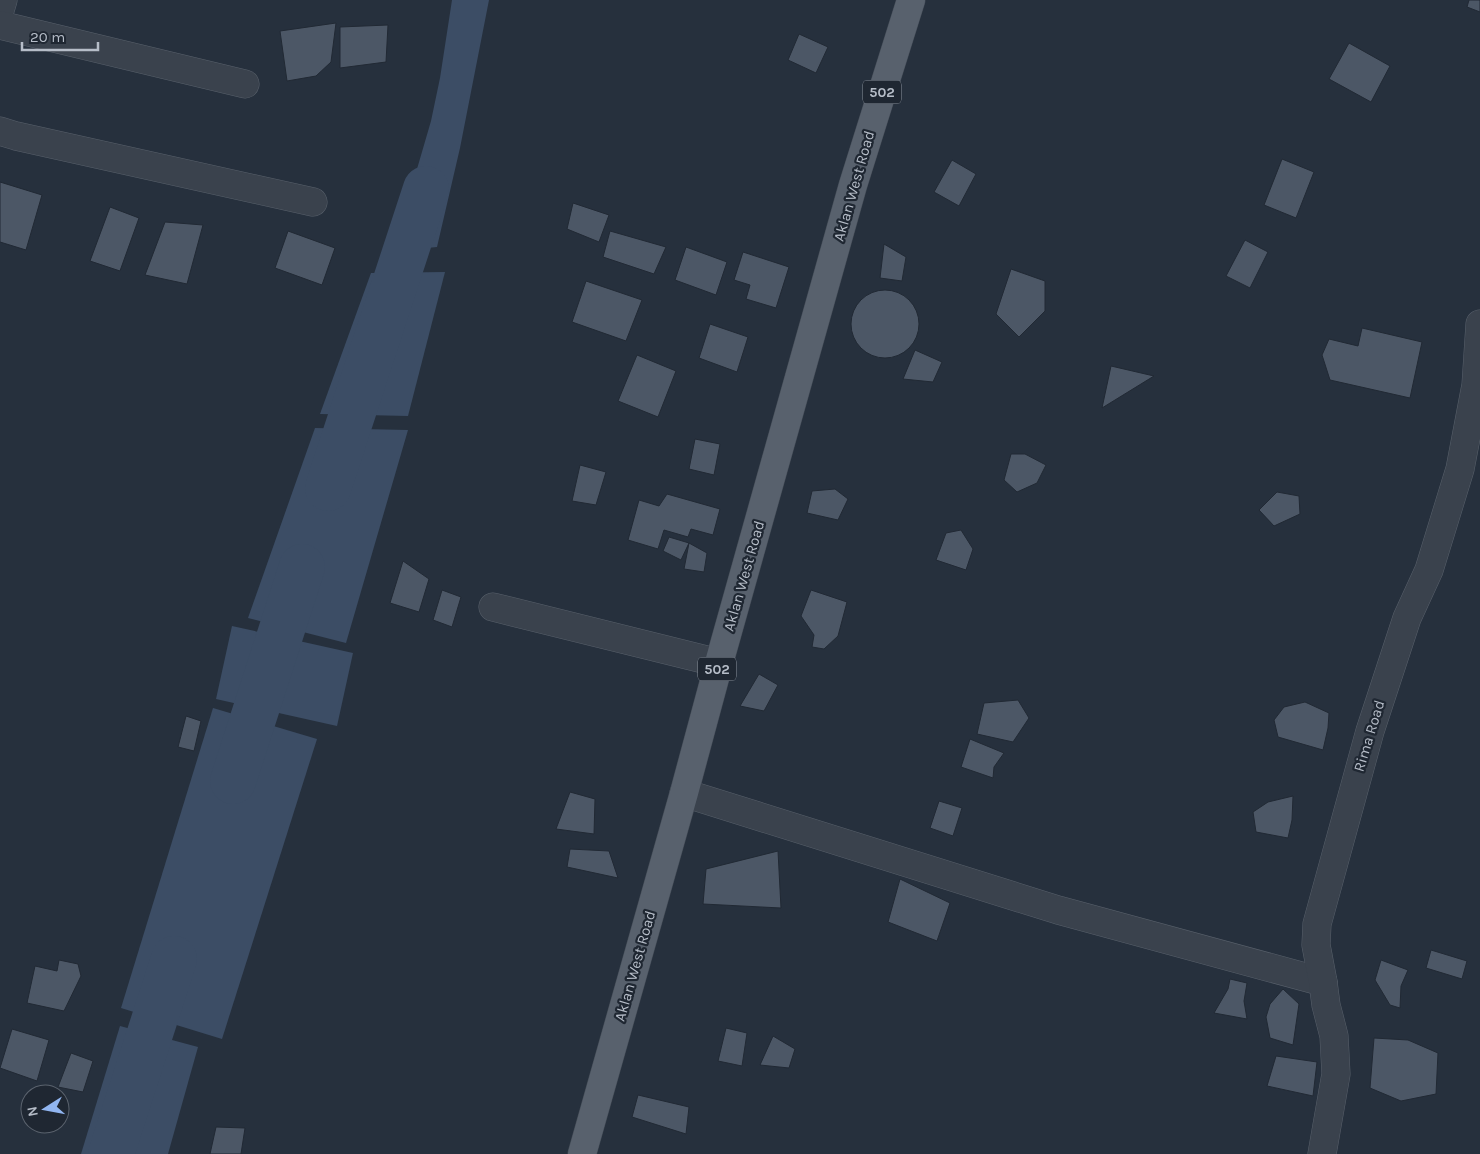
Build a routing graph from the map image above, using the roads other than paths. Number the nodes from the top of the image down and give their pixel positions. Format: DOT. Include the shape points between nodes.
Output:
graph roads {
  1 [pos="2,0"];
  2 [pos="911,0"];
  3 [pos="0,10"];
  4 [pos="0,25"];
  5 [pos="245,84"];
  6 [pos="0,131"];
  7 [pos="314,202"];
  8 [pos="1480,324"];
  9 [pos="493,607"];
  10 [pos="719,662"];
  11 [pos="684,794"];
  12 [pos="1323,982"];
  13 [pos="582,1154"];
  14 [pos="1322,1154"];
  1 -- 3 [label="street"];
  2 -- 10 [label="main road, Aklan West Road / 502" via="850,194"];
  4 -- 5 [label="street"];
  6 -- 7 [label="street"];
  8 -- 12 [label="street, Rima Road" via="1476,385 1460,469 1429,570 1407,618 1370,731 1317,924 1316,944"];
  9 -- 10 [label="street"];
  10 -- 11 [label="main road, Aklan West Road / 502"];
  11 -- 12 [label="street" via="1058,910"];
  11 -- 13 [label="main road, Aklan West Road / 502"];
  12 -- 14 [label="street, Rima Road" via="1334,1036 1336,1074"];
}
